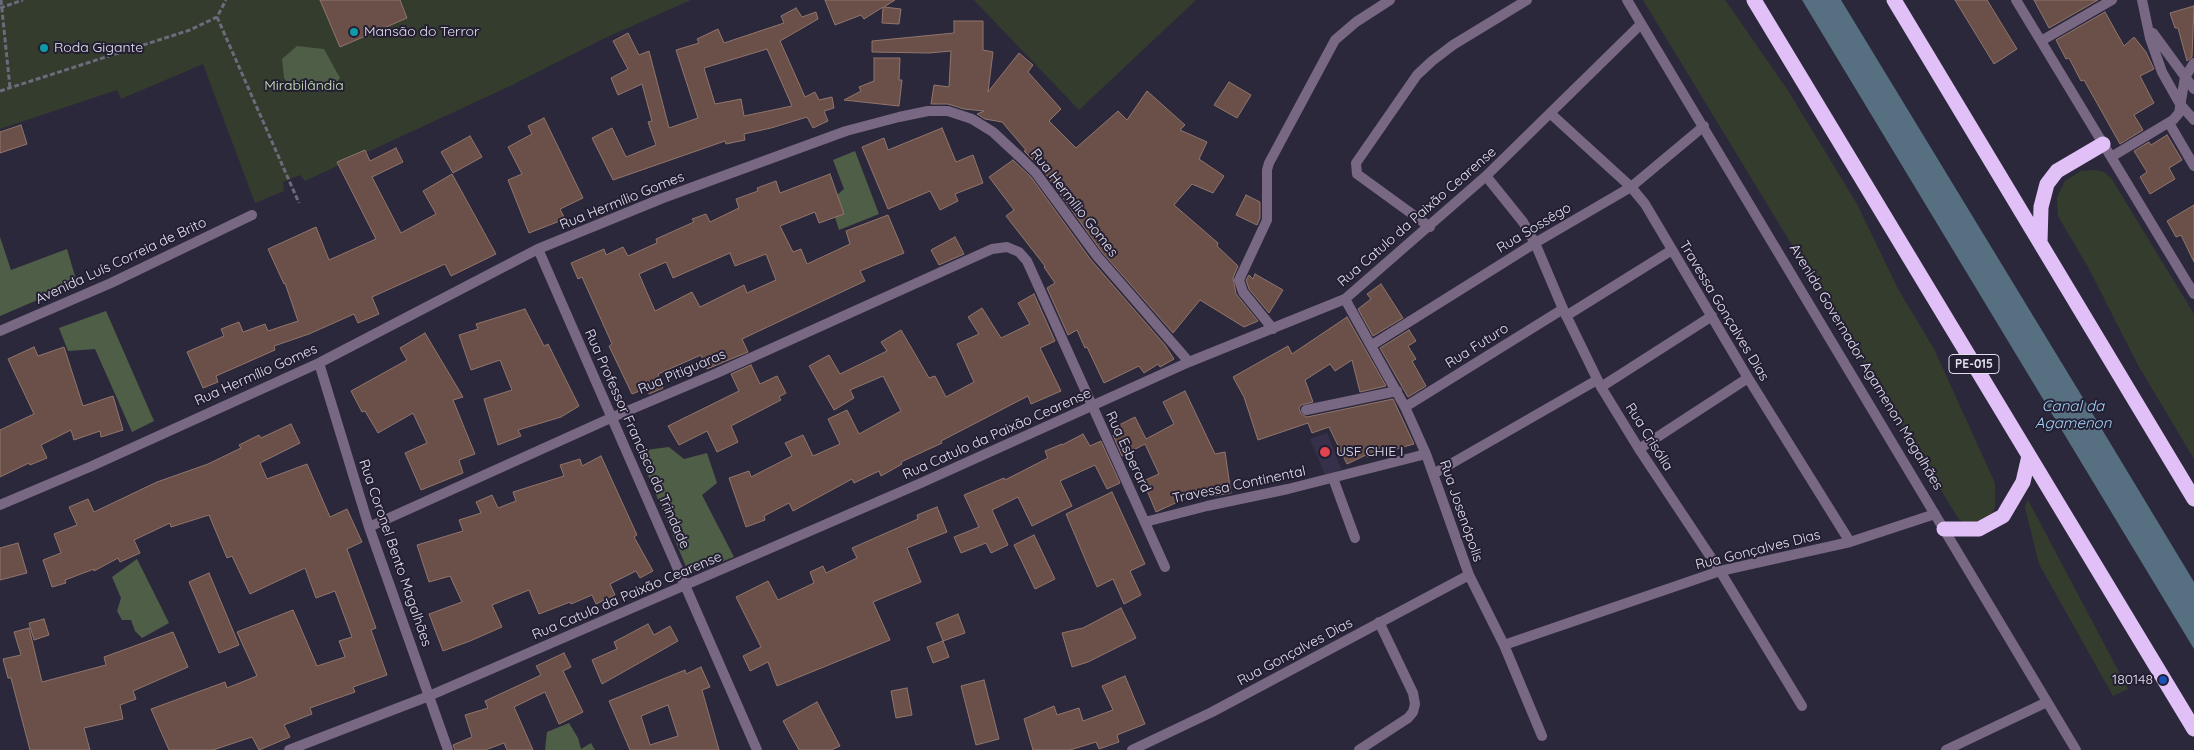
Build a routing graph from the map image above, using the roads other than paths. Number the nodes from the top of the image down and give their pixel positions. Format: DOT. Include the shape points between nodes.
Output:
graph roads {
  1 [pos="1390,0"];
  2 [pos="1527,0"];
  3 [pos="1627,0"];
  4 [pos="1754,0"];
  5 [pos="1894,0"];
  6 [pos="2016,0"];
  7 [pos="2112,0"];
  8 [pos="2142,0"];
  9 [pos="1641,24"];
  10 [pos="2146,24"];
  11 [pos="2041,41"];
  12 [pos="2194,63"];
  13 [pos="2185,77"];
  14 [pos="2194,89"];
  15 [pos="2180,104"];
  16 [pos="1551,114"];
  17 [pos="2194,120"];
  18 [pos="2169,123"];
  19 [pos="1704,126"];
  20 [pos="2107,151"];
  21 [pos="2194,166"];
  22 [pos="1486,176"];
  23 [pos="1631,187"];
  24 [pos="252,215"];
  25 [pos="1430,227"];
  26 [pos="2040,242"];
  27 [pos="1535,243"];
  28 [pos="1007,247"];
  29 [pos="538,249"];
  30 [pos="1672,250"];
  31 [pos="2194,294"];
  32 [pos="1344,299"];
  33 [pos="1564,313"];
  34 [pos="1712,316"];
  35 [pos="1272,329"];
  36 [pos="0,331"];
  37 [pos="1372,345"];
  38 [pos="1189,362"];
  39 [pos="319,363"];
  40 [pos="1748,378"];
  41 [pos="1599,383"];
  42 [pos="1397,390"];
  43 [pos="1092,406"];
  44 [pos="1405,407"];
  45 [pos="1306,410"];
  46 [pos="612,417"];
  47 [pos="1639,449"];
  48 [pos="1426,454"];
  49 [pos="2029,456"];
  50 [pos="1435,473"];
  51 [pos="1333,478"];
  52 [pos="2194,499"];
  53 [pos="0,505"];
  54 [pos="1935,514"];
  55 [pos="1145,522"];
  56 [pos="369,527"];
  57 [pos="1944,529"];
  58 [pos="1355,538"];
  59 [pos="1850,542"];
  60 [pos="1165,567"];
  61 [pos="1720,571"];
  62 [pos="1469,575"];
  63 [pos="686,585"];
  64 [pos="1379,622"];
  65 [pos="1504,645"];
  66 [pos="429,696"];
  67 [pos="2048,702"];
  68 [pos="1802,706"];
  69 [pos="2194,729"];
  70 [pos="1542,736"];
  71 [pos="1372,747"];
  72 [pos="289,750"];
  73 [pos="448,750"];
  74 [pos="757,750"];
  75 [pos="1132,750"];
  76 [pos="1359,750"];
  77 [pos="1946,750"];
  78 [pos="2076,750"];
  1 -- 35 [label="street" via="1335,40 1269,163 1267,220 1239,280 1243,292"];
  2 -- 25 [label="street" via="1453,45 1417,75 1356,163 1357,174"];
  3 -- 9 [label="street, Avenida Governador Agamenon Magalhães"];
  4 -- 49 [label="highway, PE-015"];
  5 -- 26 [label="highway"];
  6 -- 11 [label="street"];
  7 -- 11 [label="street"];
  8 -- 10 [label="street"];
  9 -- 16 [label="street, Rua Catulo da Paixão Cearense"];
  9 -- 19 [label="street, Avenida Governador Agamenon Magalhães"];
  10 -- 13 [label="street"];
  10 -- 15 [label="street" via="2162,72"];
  11 -- 20 [label="street"];
  12 -- 13 [label="street"];
  13 -- 14 [label="street"];
  13 -- 15 [label="street"];
  15 -- 17 [label="street"];
  15 -- 18 [label="street" via="2179,113"];
  16 -- 22 [label="street, Rua Catulo da Paixão Cearense"];
  16 -- 23 [label="street, Travessa Gonçalves Dias"];
  18 -- 20 [label="street"];
  18 -- 21 [label="street"];
  19 -- 23 [label="street, Rua Sossêgo"];
  19 -- 54 [label="street, Avenida Governador Agamenon Magalhães"];
  20 -- 26 [label="highway" via="2057,172 2047,184 2041,208"];
  20 -- 31 [label="street"];
  22 -- 25 [label="street, Rua Catulo da Paixão Cearense"];
  22 -- 27 [label="street, Rua Crisólia" via="1523,222"];
  23 -- 27 [label="street, Rua Sossêgo"];
  23 -- 30 [label="street, Travessa Gonçalves Dias"];
  24 -- 36 [label="street, Avenida Luís Correia de Brito" via="111,283"];
  25 -- 32 [label="street, Rua Catulo da Paixão Cearense"];
  26 -- 52 [label="highway"];
  27 -- 33 [label="street, Rua Crisólia"];
  27 -- 37 [label="street, Rua Sossêgo"];
  28 -- 43 [label="street, Rua Esberard" via="1019,252 1027,261"];
  28 -- 46 [label="street, Rua Pitiguaras" via="992,249"];
  29 -- 38 [label="street, Rua Hermílio Gomes" via="664,198 846,131 898,116 948,111 972,119 993,132 1036,173 1097,256"];
  29 -- 39 [label="street, Rua Hermílio Gomes"];
  29 -- 46 [label="street, Rua Professor Francisco da Trindade"];
  30 -- 33 [label="street, Rua Futuro"];
  30 -- 34 [label="street, Travessa Gonçalves Dias"];
  32 -- 35 [label="street, Rua Catulo da Paixão Cearense"];
  32 -- 37 [label="street, Rua Josenópolis"];
  33 -- 41 [label="street, Rua Crisólia"];
  33 -- 44 [label="street, Rua Futuro"];
  34 -- 40 [label="street, Travessa Gonçalves Dias"];
  34 -- 41 [label="street"];
  35 -- 38 [label="street, Rua Catulo da Paixão Cearense"];
  37 -- 42 [label="street, Rua Josenópolis"];
  38 -- 43 [label="street, Rua Catulo da Paixão Cearense"];
  39 -- 53 [label="street, Rua Hermílio Gomes"];
  39 -- 56 [label="street, Rua Coronel Bento Magalhães"];
  40 -- 47 [label="street"];
  40 -- 59 [label="street, Travessa Gonçalves Dias"];
  41 -- 47 [label="street, Rua Crisólia"];
  41 -- 50 [label="street"];
  42 -- 44 [label="street, Rua Josenópolis"];
  42 -- 45 [label="street"];
  43 -- 55 [label="street, Rua Esberard"];
  43 -- 63 [label="street, Rua Catulo da Paixão Cearense"];
  44 -- 48 [label="street, Rua Josenópolis"];
  46 -- 56 [label="street, Rua Pitiguaras"];
  46 -- 63 [label="street, Rua Professor Francisco da Trindade"];
  47 -- 61 [label="street, Rua Crisólia"];
  48 -- 50 [label="street, Rua Josenópolis"];
  48 -- 51 [label="street, Travessa Continental"];
  49 -- 57 [label="highway" via="2023,482 2003,516 1979,529"];
  49 -- 69 [label="highway, PE-015"];
  50 -- 62 [label="street, Rua Josenópolis"];
  51 -- 55 [label="street, Travessa Continental"];
  51 -- 58 [label="street"];
  54 -- 57 [label="street, Avenida Governador Agamenon Magalhães"];
  54 -- 59 [label="street, Rua Gonçalves Dias"];
  55 -- 60 [label="street, Rua Esberard"];
  56 -- 66 [label="street, Rua Coronel Bento Magalhães"];
  57 -- 67 [label="street, Avenida Governador Agamenon Magalhães"];
  59 -- 61 [label="street, Rua Gonçalves Dias"];
  61 -- 65 [label="street, Rua Gonçalves Dias"];
  61 -- 68 [label="street, Rua Crisólia"];
  62 -- 64 [label="street, Rua Gonçalves Dias"];
  62 -- 65 [label="street, Rua Josenópolis"];
  63 -- 66 [label="street, Rua Catulo da Paixão Cearense"];
  63 -- 74 [label="street, Rua Professor Francisco da Trindade"];
  64 -- 71 [label="street" via="1413,693 1415,704 1408,718"];
  64 -- 75 [label="street, Rua Gonçalves Dias" via="1212,712"];
  65 -- 70 [label="street, Rua Josenópolis"];
  66 -- 72 [label="street, Rua Catulo da Paixão Cearense"];
  66 -- 73 [label="street, Rua Coronel Bento Magalhães"];
  67 -- 77 [label="street"];
  67 -- 78 [label="street, Avenida Governador Agamenon Magalhães"];
  71 -- 76 [label="street"];
}
